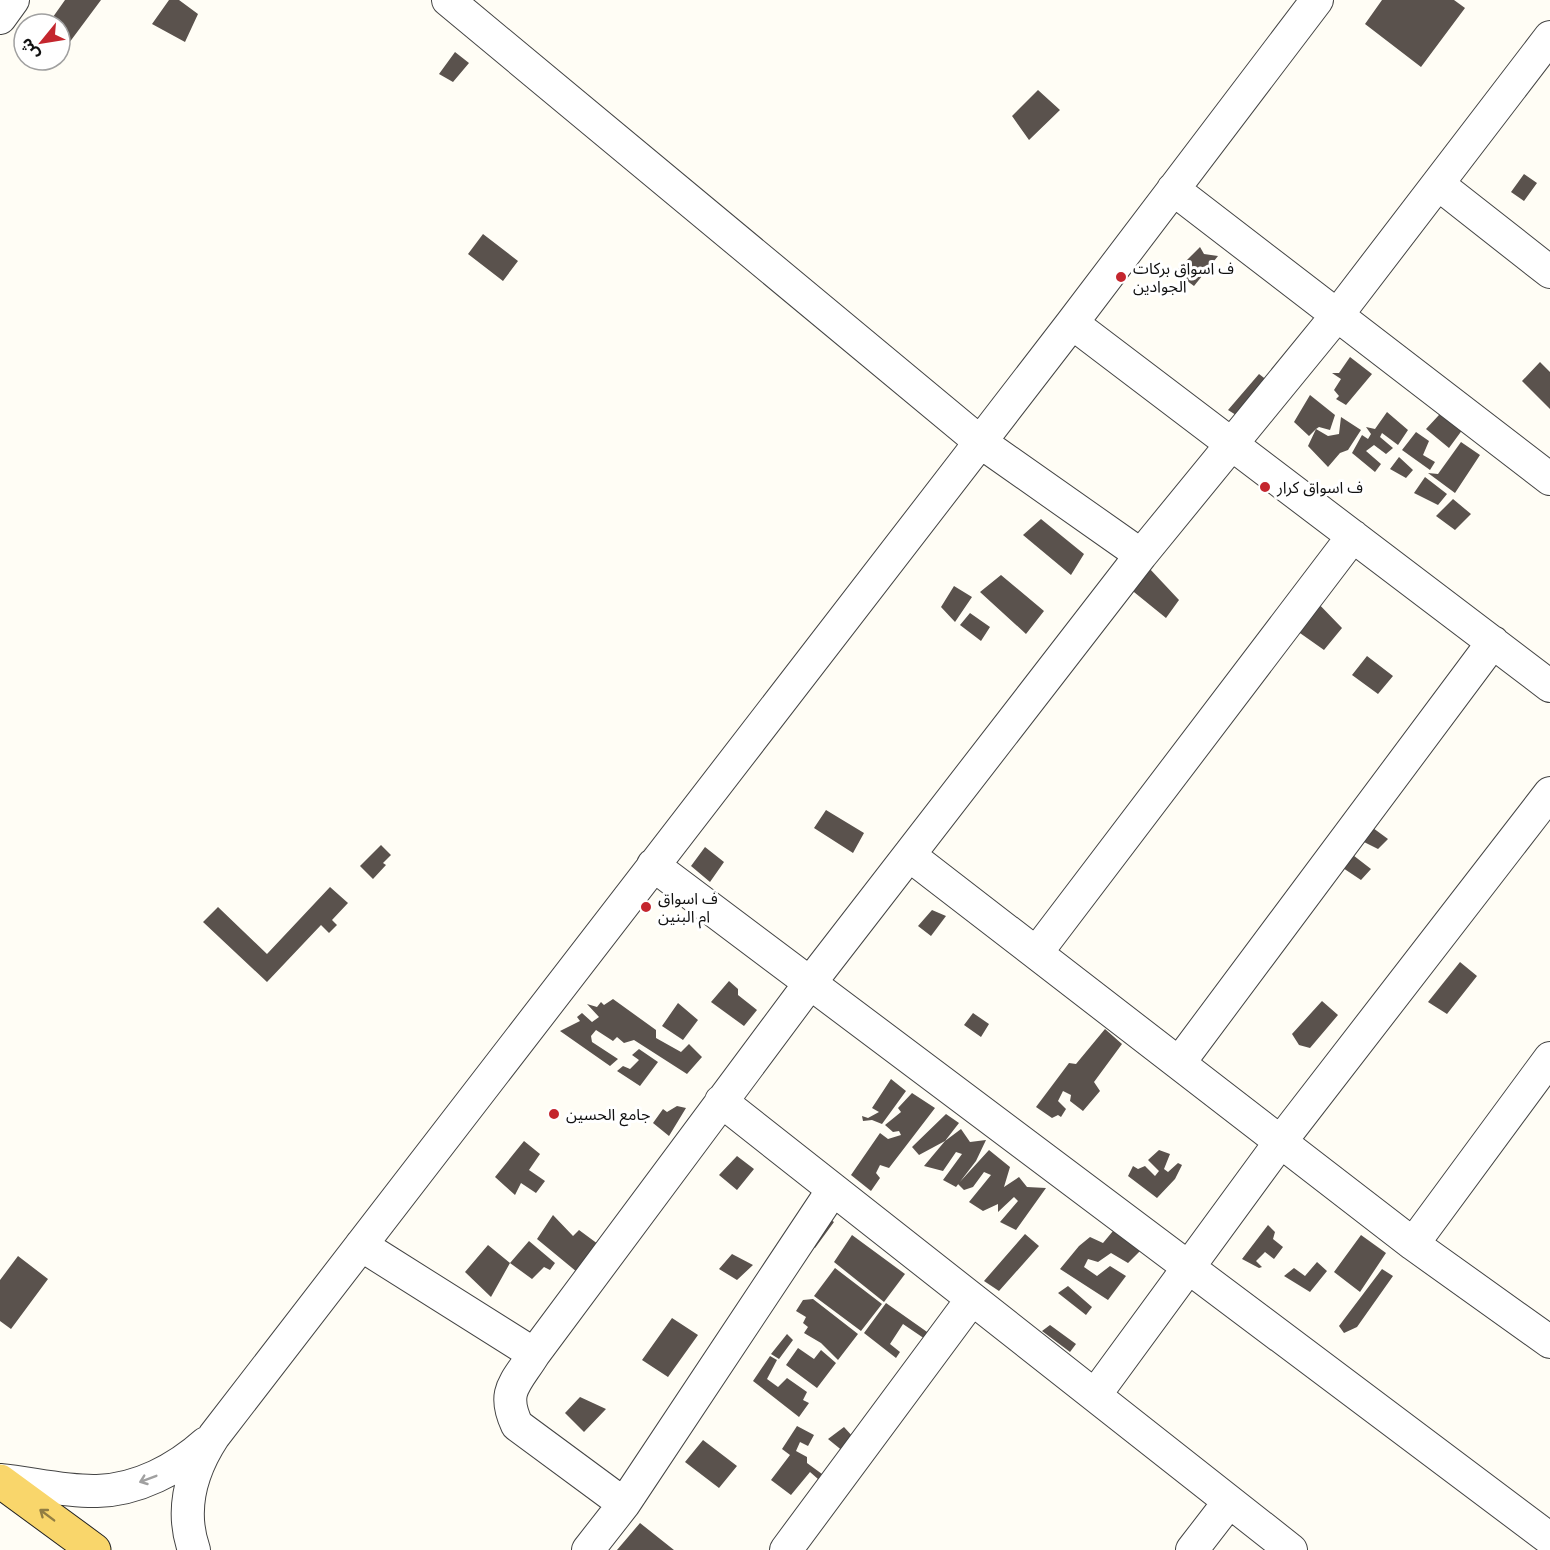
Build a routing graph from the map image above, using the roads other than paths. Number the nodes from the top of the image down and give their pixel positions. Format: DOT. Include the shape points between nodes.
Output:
graph roads {
  1 [pos="13,0"];
  2 [pos="448,0"];
  3 [pos="1317,0"];
  4 [pos="0,18"];
  5 [pos="1544,56"];
  6 [pos="1438,184"];
  7 [pos="1173,189"];
  8 [pos="1550,272"];
  9 [pos="1338,314"];
  10 [pos="1072,323"];
  11 [pos="979,441"];
  12 [pos="1232,442"];
  13 [pos="1550,479"];
  14 [pos="1353,536"];
  15 [pos="1141,555"];
  16 [pos="1493,642"];
  17 [pos="1550,686"];
  18 [pos="1550,794"];
  19 [pos="909,855"];
  20 [pos="653,865"];
  21 [pos="1037,952"];
  22 [pos="810,983"];
  23 [pos="1550,1058"];
  24 [pos="1179,1063"];
  25 [pos="721,1101"];
  26 [pos="1281,1141"];
  27 [pos="832,1191"];
  28 [pos="1413,1244"];
  29 [pos="362,1245"];
  30 [pos="1190,1268"];
  31 [pos="972,1299"];
  32 [pos="1550,1342"];
  33 [pos="534,1354"];
  34 [pos="1095,1395"];
  35 [pos="214,1436"];
  36 [pos="0,1480"];
  37 [pos="1229,1502"];
  38 [pos="624,1504"];
  39 [pos="1550,1539"];
  40 [pos="94,1550"];
  41 [pos="194,1550"];
  42 [pos="588,1550"];
  43 [pos="786,1550"];
  44 [pos="1192,1550"];
  45 [pos="1291,1550"];
  1 -- 4 [label="street"];
  2 -- 11 [label="street"];
  3 -- 7 [label="street"];
  5 -- 6 [label="street"];
  6 -- 8 [label="street"];
  6 -- 9 [label="street"];
  7 -- 9 [label="street"];
  7 -- 10 [label="street"];
  9 -- 12 [label="street"];
  9 -- 13 [label="street"];
  10 -- 11 [label="street"];
  10 -- 12 [label="street"];
  11 -- 15 [label="street"];
  11 -- 20 [label="street"];
  12 -- 14 [label="street"];
  12 -- 15 [label="street"];
  14 -- 16 [label="street"];
  14 -- 21 [label="street"];
  15 -- 19 [label="street"];
  16 -- 17 [label="street"];
  16 -- 24 [label="street"];
  18 -- 26 [label="street"];
  19 -- 21 [label="street"];
  19 -- 22 [label="street"];
  20 -- 22 [label="street"];
  20 -- 29 [label="street"];
  21 -- 24 [label="street"];
  22 -- 25 [label="street"];
  22 -- 30 [label="street"];
  23 -- 28 [label="street"];
  24 -- 26 [label="street"];
  25 -- 27 [label="street"];
  25 -- 33 [label="street"];
  26 -- 28 [label="street"];
  26 -- 30 [label="street"];
  27 -- 31 [label="street"];
  27 -- 38 [label="street"];
  28 -- 32 [label="street"];
  29 -- 33 [label="street"];
  29 -- 35 [label="street"];
  30 -- 34 [label="street"];
  30 -- 39 [label="street"];
  31 -- 34 [label="street"];
  31 -- 43 [label="street"];
  33 -- 38 [label="street" via="508,1396 517,1425"];
  34 -- 37 [label="street"];
  35 -- 36 [label="street, one-way" via="172,1468 123,1487 97,1491"];
  35 -- 41 [label="street" via="201,1455 188,1496 187,1518"];
  40 -- 36 [label="main road, one-way"];
  37 -- 44 [label="street"];
  37 -- 45 [label="street"];
  38 -- 42 [label="street"];
}
